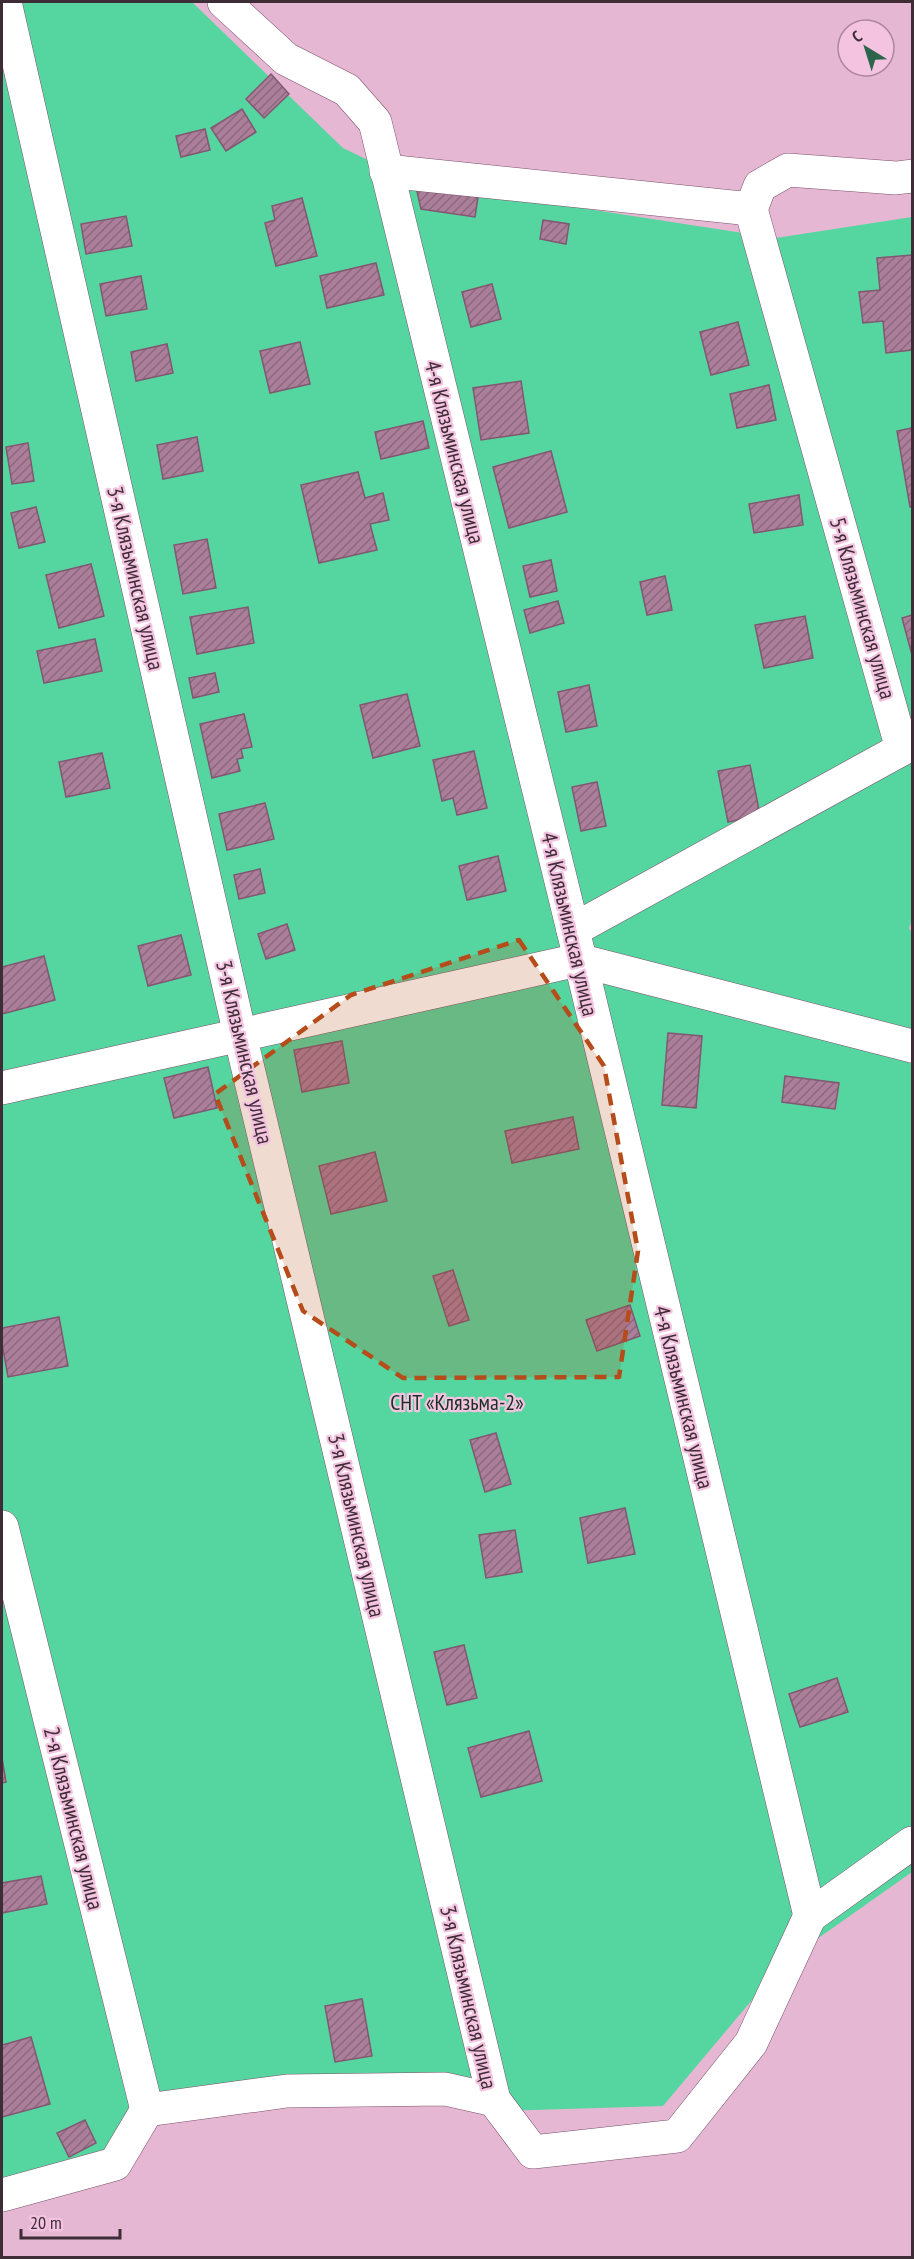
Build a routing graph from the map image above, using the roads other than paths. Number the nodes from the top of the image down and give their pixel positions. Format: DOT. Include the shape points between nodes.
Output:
graph roads {
  1 [pos="5,2"];
  2 [pos="224,2"];
  3 [pos="386,171"];
  4 [pos="912,176"];
  5 [pos="752,209"];
  6 [pos="575,945"];
  7 [pos="240,1035"];
  8 [pos="912,1046"];
  9 [pos="2,1088"];
  10 [pos="2,1527"];
  11 [pos="912,1843"];
  12 [pos="810,1917"];
  13 [pos="494,2100"];
  14 [pos="147,2110"];
  15 [pos="2,2195"];
  1 -- 7 [label="lane, 3-я Клязьминская улица"];
  2 -- 3 [label="lane, 4-я Клязьминская улица" via="286,59 347,90 375,123"];
  3 -- 5 [label="lane"];
  3 -- 6 [label="lane, 4-я Клязьминская улица"];
  4 -- 5 [label="lane" via="788,170 760,186"];
  5 -- 6 [label="lane, 5-я Клязьминская улица" via="902,749"];
  6 -- 7 [label="lane"];
  6 -- 8 [label="lane"];
  6 -- 12 [label="lane, 4-я Клязьминская улица"];
  7 -- 9 [label="lane"];
  7 -- 13 [label="lane, 3-я Клязьминская улица"];
  10 -- 14 [label="lane, 2-я Клязьминская улица"];
  11 -- 12 [label="lane"];
  12 -- 13 [label="lane" via="751,2043 677,2136 533,2152"];
  13 -- 14 [label="lane" via="445,2089 287,2091"];
  14 -- 15 [label="lane" via="115,2164"];
}
